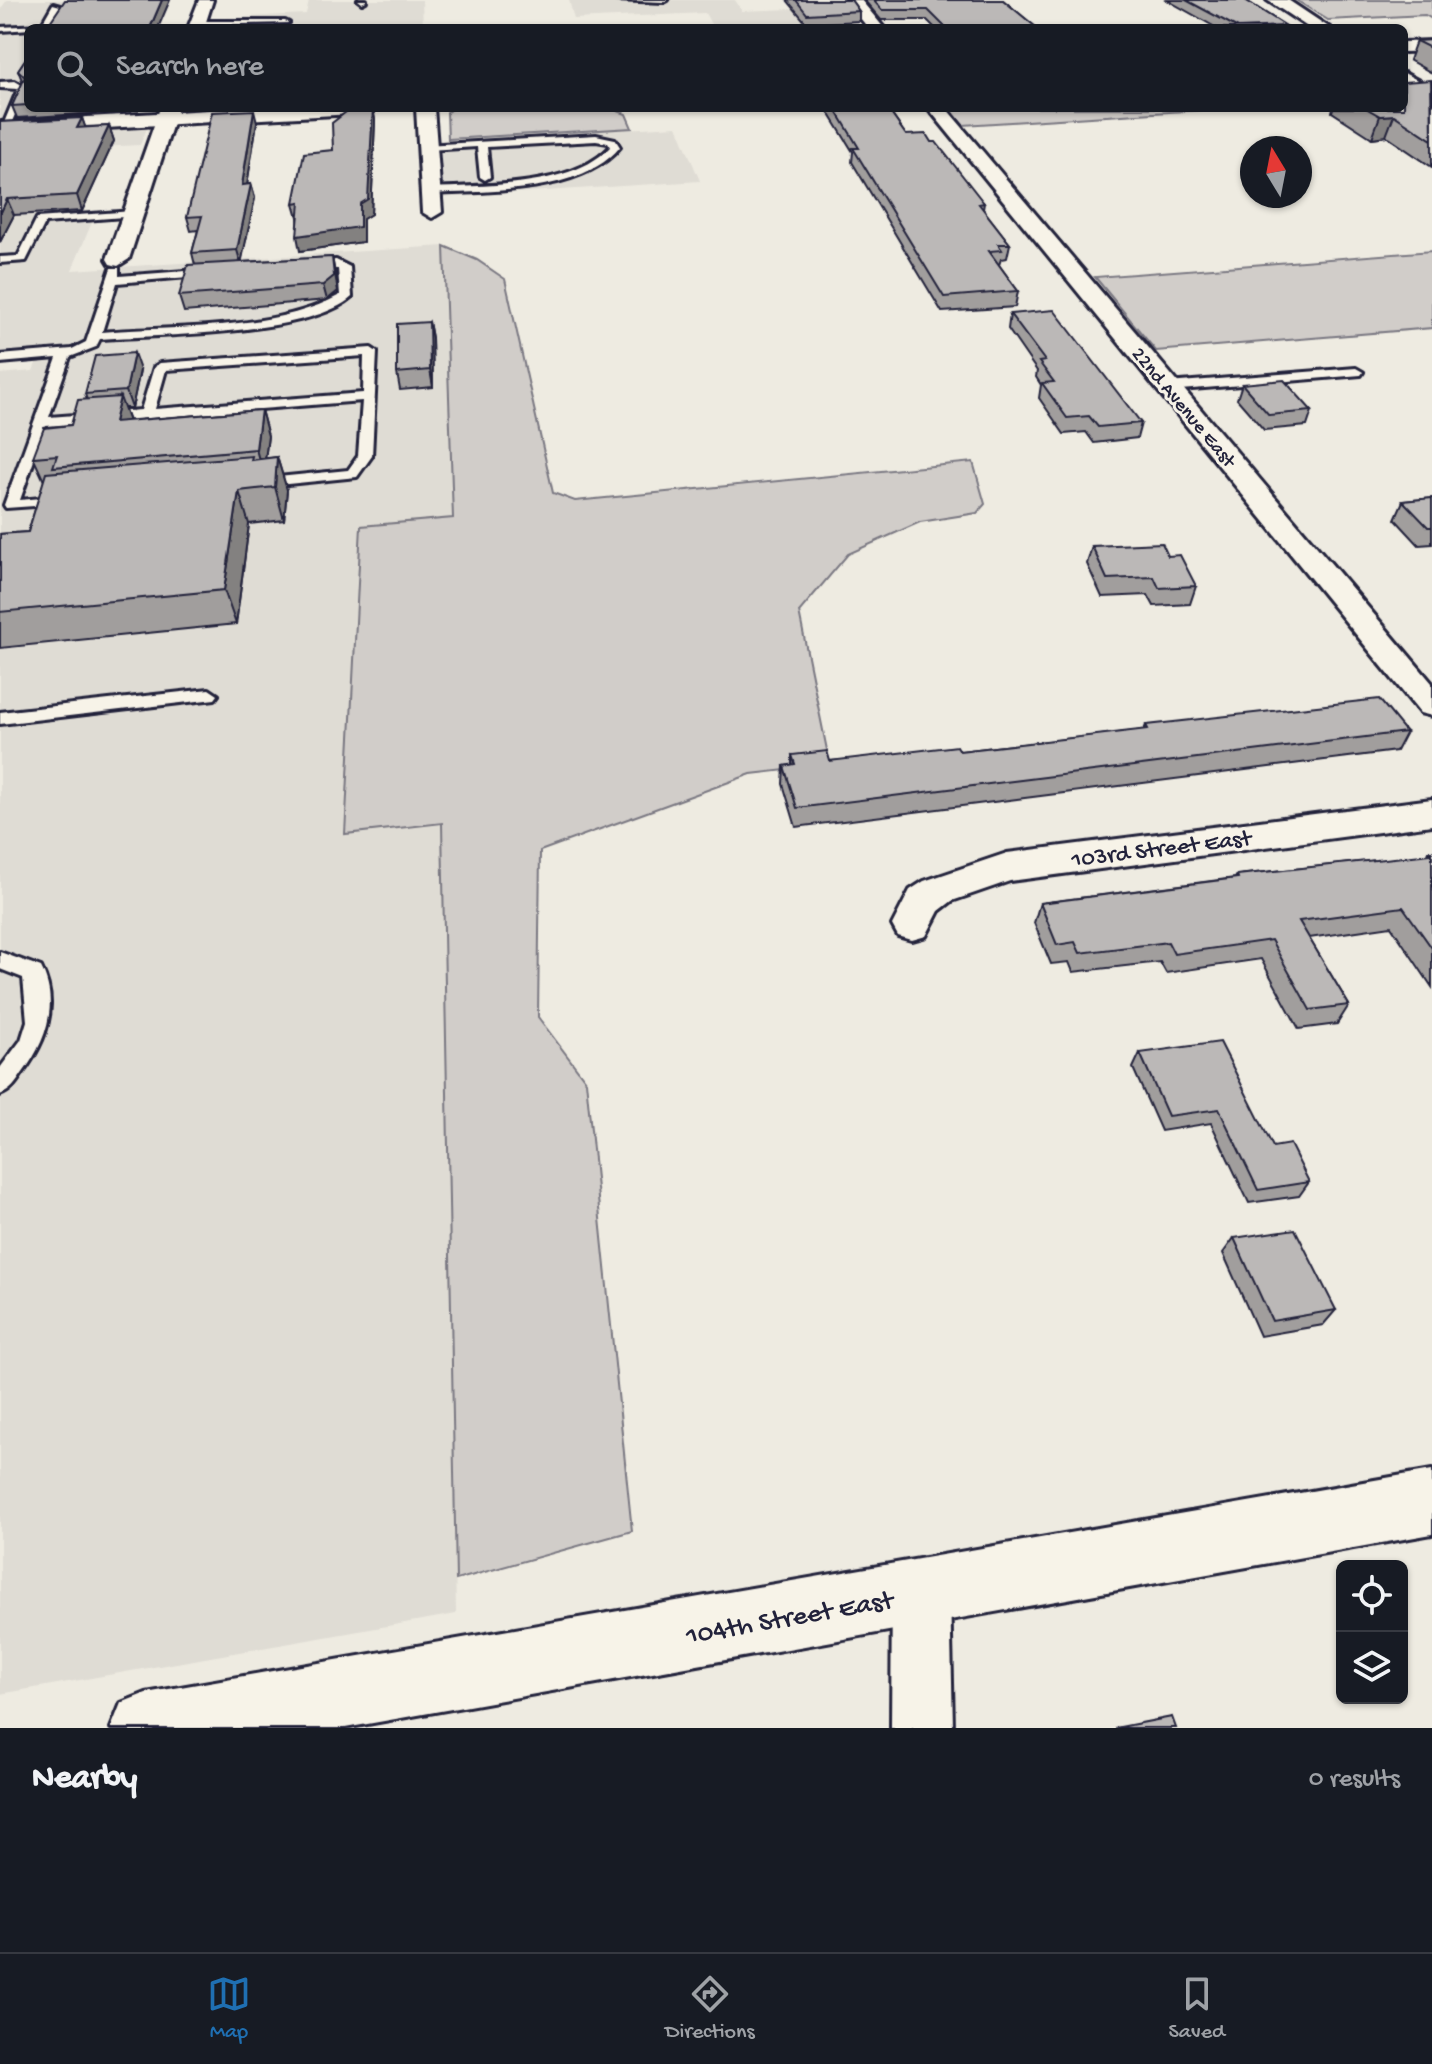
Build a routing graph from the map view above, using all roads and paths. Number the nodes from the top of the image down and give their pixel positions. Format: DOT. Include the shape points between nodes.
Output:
graph roads {
  1 [pos="206,0"];
  2 [pos="618,0"];
  3 [pos="664,0"];
  4 [pos="853,0"];
  5 [pos="1276,0"];
  6 [pos="56,6"];
  7 [pos="285,23"];
  8 [pos="46,24"];
  9 [pos="198,24"];
  10 [pos="256,24"];
  11 [pos="873,24"];
  12 [pos="1315,24"];
  13 [pos="24,28"];
  14 [pos="0,29"];
  15 [pos="1432,46"];
  16 [pos="1408,47"];
  17 [pos="1408,81"];
  18 [pos="0,85"];
  19 [pos="1432,96"];
  20 [pos="204,112"];
  21 [pos="425,112"];
  22 [pos="940,112"];
  23 [pos="167,113"];
  24 [pos="2,128"];
  25 [pos="482,144"];
  26 [pos="428,147"];
  27 [pos="485,177"];
  28 [pos="431,191"];
  29 [pos="432,212"];
  30 [pos="133,214"];
  31 [pos="118,259"];
  32 [pos="0,260"];
  33 [pos="296,266"];
  34 [pos="219,272"];
  35 [pos="112,280"];
  36 [pos="95,336"];
  37 [pos="65,354"];
  38 [pos="0,359"];
  39 [pos="1356,372"];
  40 [pos="1168,387"];
  41 [pos="369,396"];
  42 [pos="147,414"];
  43 [pos="41,422"];
  44 [pos="243,484"];
  45 [pos="73,499"];
  46 [pos="209,695"];
  47 [pos="1432,705"];
  48 [pos="0,718"];
  49 [pos="1432,812"];
  50 [pos="912,925"];
  51 [pos="0,960"];
  52 [pos="0,1085"];
  53 [pos="1432,1502"];
  54 [pos="921,1591"];
  55 [pos="146,1728"];
  56 [pos="922,1728"];
  1 -- 9 [label="street"];
  2 -- 3 [label="lane"];
  4 -- 11 [label="street"];
  5 -- 12 [label="street"];
  6 -- 8 [label="lane"];
  7 -- 10 [label="lane"];
  13 -- 14 [label="lane"];
  15 -- 16 [label="street"];
  17 -- 19 [label="street"];
  18 -- 24 [label="lane" via="23,88"];
  20 -- 23 [label="street"];
  21 -- 26 [label="street"];
  22 -- 40 [label="street, 22nd Avenue East"];
  23 -- 24 [label="street"];
  23 -- 30 [label="street"];
  25 -- 26 [label="lane"];
  25 -- 27 [label="lane"];
  25 -- 28 [label="lane" via="596,138 612,141 615,147 605,158 562,178"];
  26 -- 28 [label="street"];
  28 -- 29 [label="street"];
  30 -- 31 [label="street"];
  30 -- 32 [label="lane" via="41,220 22,259"];
  31 -- 35 [label="lane"];
  33 -- 36 [label="lane" via="340,265 346,297 328,309 286,319"];
  34 -- 35 [label="lane"];
  35 -- 36 [label="lane"];
  36 -- 37 [label="lane" via="92,344"];
  37 -- 38 [label="lane"];
  37 -- 43 [label="lane"];
  39 -- 40 [label="lane"];
  40 -- 47 [label="street, 22nd Avenue East"];
  41 -- 42 [label="lane"];
  41 -- 42 [label="lane" via="371,352 160,367"];
  41 -- 44 [label="lane" via="365,456 352,474"];
  42 -- 43 [label="lane"];
  43 -- 45 [label="lane" via="11,505"];
  46 -- 48 [label="lane"];
  49 -- 50 [label="street, 103rd Street East" via="1007,867 938,891 924,901"];
  51 -- 52 [label="lane" via="33,973 41,1001 32,1045"];
  53 -- 54 [label="street, 104th Street East"];
  54 -- 55 [label="street, 104th Street East"];
  54 -- 56 [label="street"];
}
